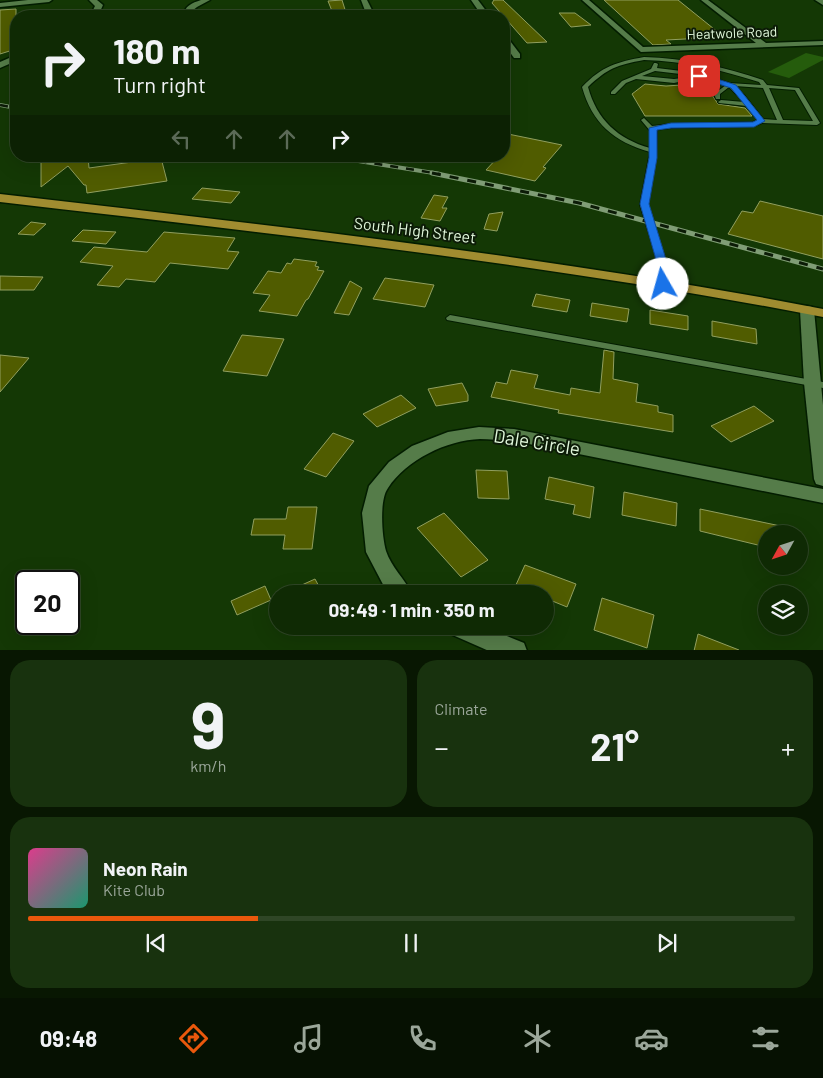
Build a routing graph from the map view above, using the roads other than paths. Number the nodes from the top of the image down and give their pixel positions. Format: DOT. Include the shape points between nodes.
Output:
graph roads {
  1 [pos="49,0"];
  2 [pos="92,0"];
  3 [pos="207,0"];
  4 [pos="585,0"];
  5 [pos="704,0"];
  6 [pos="818,0"];
  7 [pos="823,3"];
  8 [pos="0,4"];
  9 [pos="97,10"];
  10 [pos="189,10"];
  11 [pos="823,44"];
  12 [pos="764,46"];
  13 [pos="510,48"];
  14 [pos="641,50"];
  15 [pos="516,56"];
  16 [pos="648,57"];
  17 [pos="655,69"];
  18 [pos="703,76"];
  19 [pos="634,77"];
  20 [pos="730,84"];
  21 [pos="765,86"];
  22 [pos="613,93"];
  23 [pos="748,104"];
  24 [pos="644,120"];
  25 [pos="761,121"];
  26 [pos="780,122"];
  27 [pos="653,128"];
  28 [pos="653,151"];
  29 [pos="0,198"];
  30 [pos="663,284"];
  31 [pos="815,312"];
  32 [pos="450,318"];
  33 [pos="818,384"];
  34 [pos="823,479"];
  35 [pos="823,496"];
  36 [pos="394,585"];
  37 [pos="478,635"];
  38 [pos="516,650"];
  1 -- 8 [label="street"];
  2 -- 9 [label="street" via="99,5"];
  3 -- 10 [label="street"];
  4 -- 14 [label="street"];
  5 -- 12 [label="street"];
  6 -- 7 [label="street"];
  11 -- 12 [label="street, Heatwole Road"];
  12 -- 14 [label="street, Heatwole Road"];
  13 -- 15 [label="street"];
  14 -- 16 [label="lane"];
  16 -- 17 [label="lane" via="656,65"];
  16 -- 21 [label="lane" via="706,65 761,81"];
  16 -- 28 [label="lane" via="594,75 585,87 592,110 606,125 627,142"];
  17 -- 18 [label="lane"];
  17 -- 19 [label="lane"];
  18 -- 19 [label="lane" via="674,81"];
  18 -- 20 [label="lane"];
  19 -- 22 [label="lane" via="620,84"];
  20 -- 21 [label="lane"];
  20 -- 23 [label="lane"];
  20 -- 23 [label="lane" via="717,94 720,100"];
  21 -- 26 [label="lane"];
  21 -- 26 [label="lane" via="797,89 817,123"];
  23 -- 25 [label="lane"];
  24 -- 27 [label="lane"];
  25 -- 26 [label="lane"];
  25 -- 27 [label="lane" via="754,124"];
  27 -- 28 [label="lane"];
  28 -- 30 [label="lane" via="644,204 660,256"];
  29 -- 30 [label="main road, South High Street" via="469,254"];
  30 -- 31 [label="main road, South High Street"];
  31 -- 33 [label="street"];
  32 -- 33 [label="lane"];
  33 -- 34 [label="street"];
  35 -- 36 [label="street, Dale Circle" via="514,435 479,433 448,438 418,451 378,486 372,513 376,552"];
  37 -- 38 [label="street"];
}
